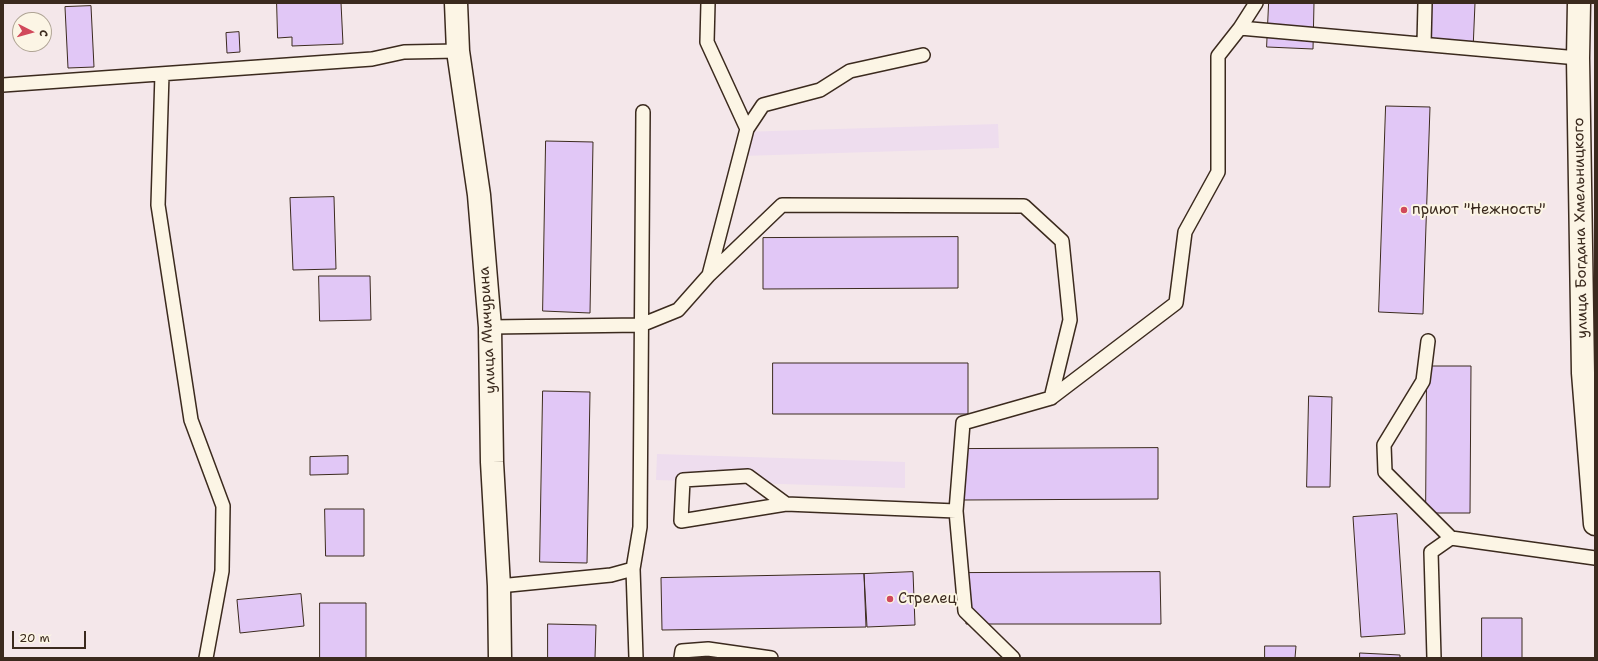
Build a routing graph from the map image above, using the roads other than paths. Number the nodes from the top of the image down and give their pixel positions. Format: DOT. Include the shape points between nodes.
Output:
graph roads {
  1 [pos="456,3"];
  2 [pos="708,3"];
  3 [pos="1256,3"];
  4 [pos="1425,3"];
  5 [pos="1579,3"];
  6 [pos="1240,28"];
  7 [pos="1424,44"];
  8 [pos="458,51"];
  9 [pos="923,55"];
  10 [pos="1578,58"];
  11 [pos="162,74"];
  12 [pos="3,85"];
  13 [pos="643,112"];
  14 [pos="747,129"];
  15 [pos="709,275"];
  16 [pos="641,325"];
  17 [pos="490,327"];
  18 [pos="1428,341"];
  19 [pos="1589,373"];
  20 [pos="1051,398"];
  21 [pos="786,504"];
  22 [pos="956,511"];
  23 [pos="1595,524"];
  24 [pos="1451,538"];
  25 [pos="1595,558"];
  26 [pos="633,570"];
  27 [pos="499,586"];
  28 [pos="206,658"];
  29 [pos="500,658"];
  30 [pos="636,658"];
  31 [pos="681,658"];
  32 [pos="771,658"];
  33 [pos="1013,658"];
  34 [pos="1434,658"];
  1 -- 8 [label="street, улица Мичурина"];
  2 -- 14 [label="lane" via="707,42"];
  3 -- 6 [label="lane"];
  4 -- 7 [label="lane"];
  5 -- 10 [label="street, улица Богдана Хмельницкого"];
  6 -- 7 [label="lane"];
  6 -- 20 [label="lane" via="1218,56 1218,172 1185,232 1176,303"];
  7 -- 10 [label="lane"];
  8 -- 11 [label="lane" via="404,52 372,58"];
  8 -- 17 [label="street, улица Мичурина" via="479,196"];
  9 -- 14 [label="lane" via="850,71 820,90 763,105"];
  10 -- 19 [label="street, улица Богдана Хмельницкого"];
  11 -- 12 [label="lane"];
  11 -- 28 [label="lane" via="158,205 191,420 224,506 222,570"];
  13 -- 16 [label="lane"];
  14 -- 15 [label="lane"];
  15 -- 16 [label="lane" via="678,310"];
  15 -- 20 [label="lane" via="782,205 1024,206 1062,241 1070,320"];
  16 -- 17 [label="lane"];
  16 -- 26 [label="lane" via="640,527"];
  17 -- 27 [label="street, улица Мичурина" via="492,462"];
  18 -- 24 [label="lane" via="1423,381 1384,445 1385,472"];
  19 -- 23 [label="street, улица Богдана Хмельницкого"];
  20 -- 22 [label="lane" via="963,423"];
  21 -- 21 [label="lane" via="748,476 683,480 681,521"];
  21 -- 22 [label="lane"];
  22 -- 33 [label="lane" via="965,611"];
  24 -- 25 [label="lane"];
  24 -- 34 [label="lane" via="1431,552"];
  26 -- 27 [label="lane" via="611,575"];
  26 -- 30 [label="lane"];
  27 -- 29 [label="street, улица Мичурина"];
  31 -- 32 [label="lane" via="682,651 708,649"];
}
